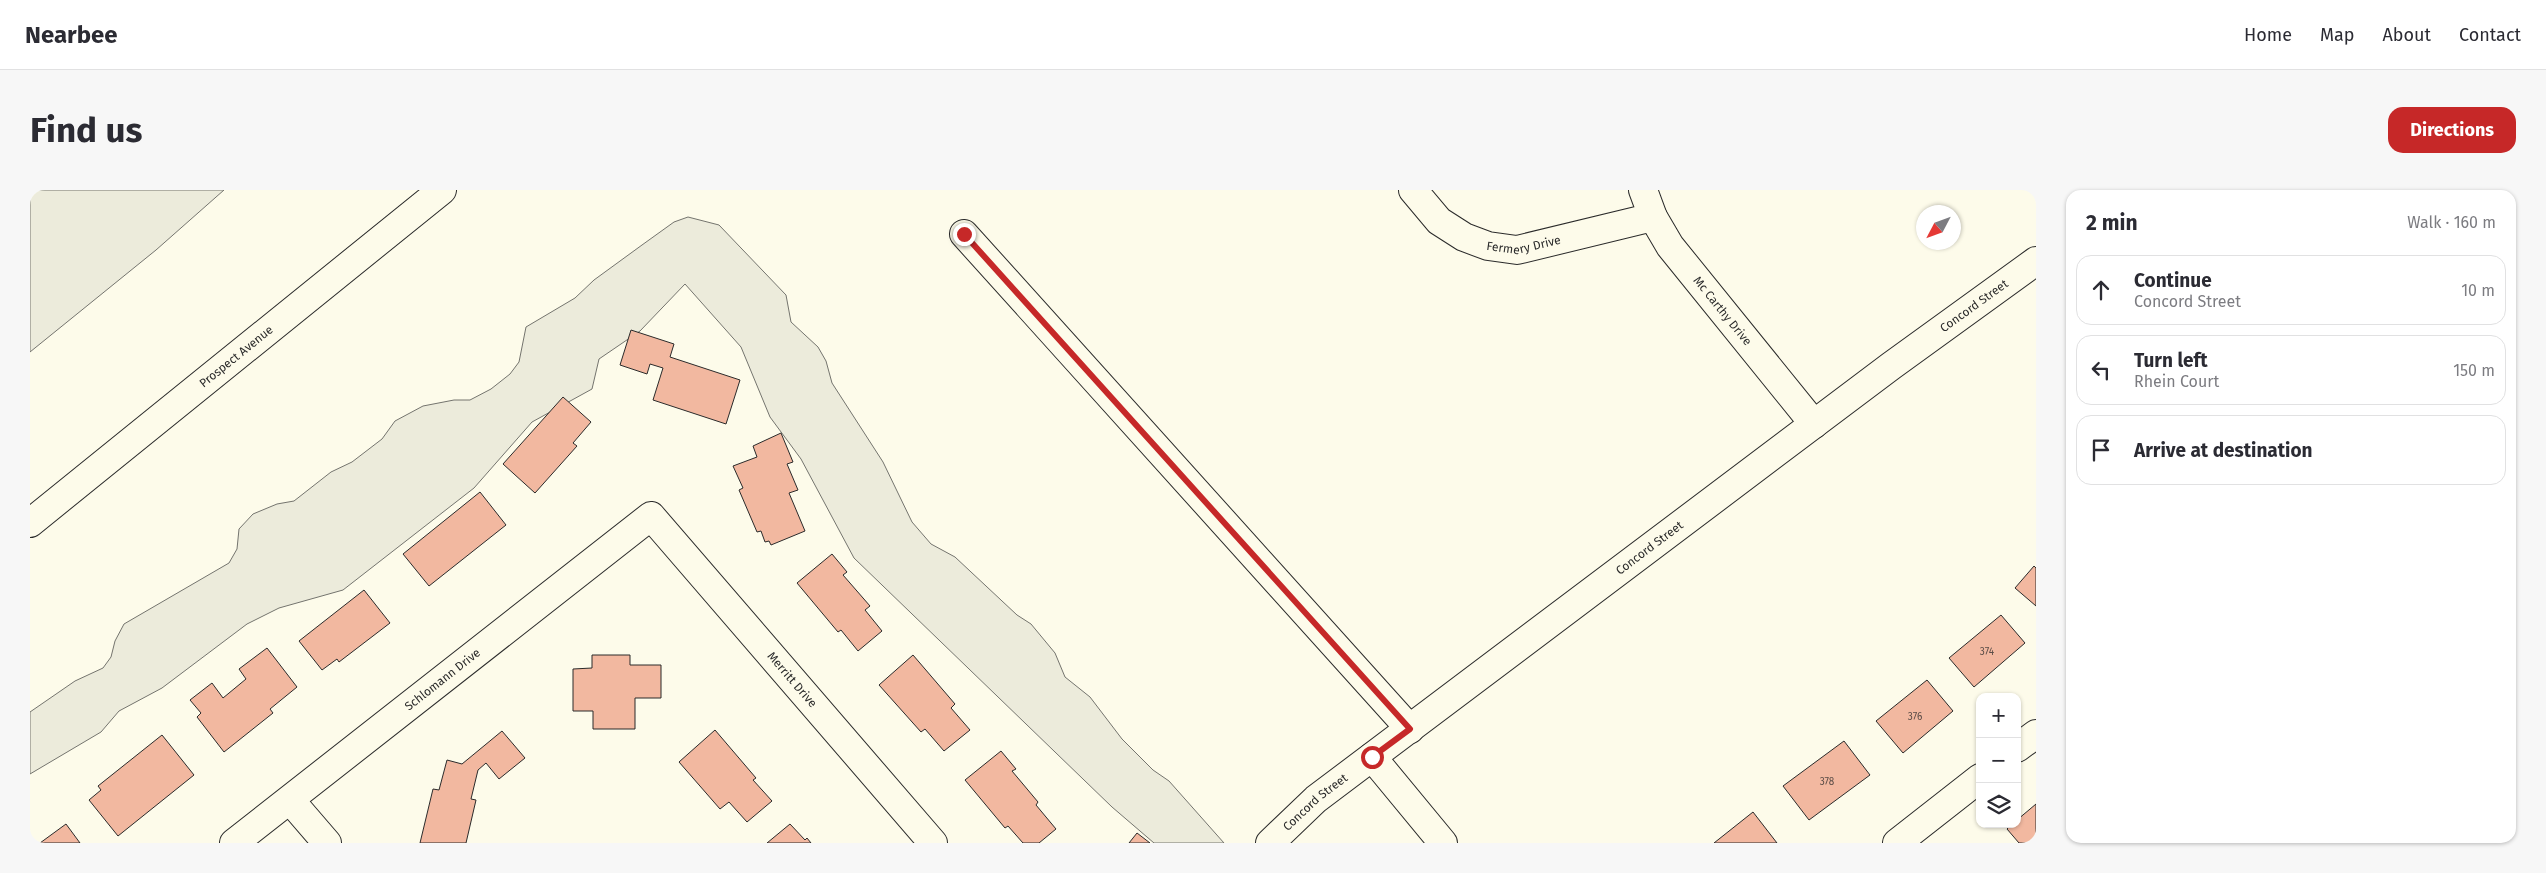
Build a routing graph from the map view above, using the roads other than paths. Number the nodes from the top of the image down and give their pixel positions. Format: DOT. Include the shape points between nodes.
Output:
graph roads {
  1 [pos="442,190"];
  2 [pos="1413,190"];
  3 [pos="1643,190"];
  4 [pos="1653,217"];
  5 [pos="964,234"];
  6 [pos="2036,261"];
  7 [pos="1814,424"];
  8 [pos="651,516"];
  9 [pos="30,523"];
  10 [pos="1410,729"];
  11 [pos="2036,734"];
  12 [pos="2021,745"];
  13 [pos="1372,757"];
  14 [pos="1976,781"];
  15 [pos="290,800"];
  16 [pos="234,843"];
  17 [pos="327,843"];
  18 [pos="932,843"];
  19 [pos="1270,843"];
  20 [pos="1442,843"];
  21 [pos="1897,843"];
  1 -- 9 [label="street, Prospect Avenue"];
  2 -- 4 [label="street, Fermery Drive" via="1440,221 1464,237 1488,246 1517,250"];
  3 -- 4 [label="street, Mc Carthy Drive"];
  4 -- 7 [label="street, Mc Carthy Drive" via="1670,246"];
  5 -- 10 [label="street"];
  6 -- 7 [label="street, Concord Street"];
  7 -- 10 [label="street, Concord Street"];
  8 -- 15 [label="street, Schlomann Drive"];
  8 -- 18 [label="street, Merritt Drive"];
  10 -- 13 [label="street, Concord Street"];
  11 -- 12 [label="street"];
  13 -- 19 [label="street, Concord Street" via="1316,799"];
  13 -- 20 [label="street"];
  14 -- 21 [label="street"];
  15 -- 16 [label="street, Schlomann Drive"];
  15 -- 17 [label="street"];
}
